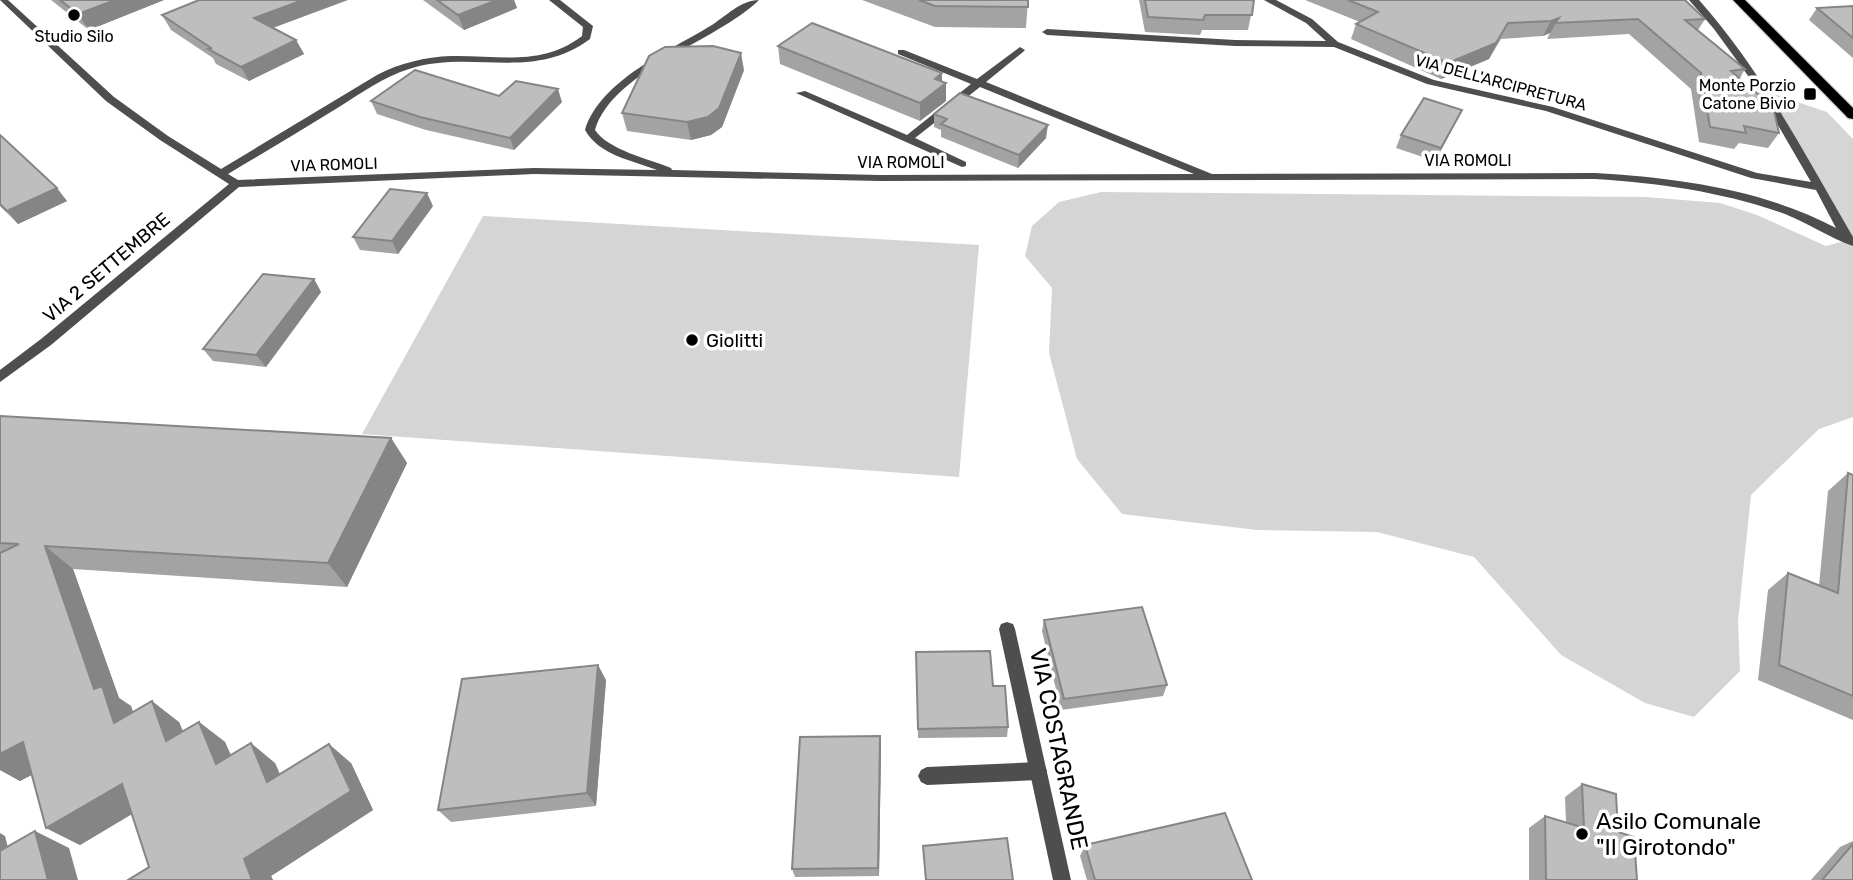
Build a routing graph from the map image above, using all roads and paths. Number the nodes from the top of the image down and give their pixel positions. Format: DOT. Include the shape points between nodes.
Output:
graph roads {
  1 [pos="3,0"];
  2 [pos="554,0"];
  3 [pos="754,0"];
  4 [pos="1269,0"];
  5 [pos="1694,0"];
  6 [pos="1739,0"];
  7 [pos="1047,32"];
  8 [pos="1335,44"];
  9 [pos="1020,50"];
  10 [pos="901,52"];
  11 [pos="979,83"];
  12 [pos="800,93"];
  13 [pos="1853,115"];
  14 [pos="908,139"];
  15 [pos="962,164"];
  16 [pos="221,174"];
  17 [pos="681,175"];
  18 [pos="1215,178"];
  19 [pos="236,184"];
  20 [pos="1819,187"];
  21 [pos="1851,241"];
  22 [pos="0,377"];
  23 [pos="1007,629"];
  24 [pos="1038,771"];
  25 [pos="927,776"];
  26 [pos="1062,880"];
  1 -- 16 [label="street" via="110,99"];
  2 -- 16 [label="street" via="588,26 587,37 570,49 538,58 443,60 398,69"];
  3 -- 17 [label="street" via="721,25 645,67 591,125 592,135 606,148"];
  4 -- 8 [label="street, VIA DELL'ARCIPRETURA" via="1309,21"];
  5 -- 20 [label="street" via="1754,77"];
  6 -- 13 [label="main road"];
  7 -- 8 [label="street"];
  8 -- 20 [label="street, VIA DELL'ARCIPRETURA" via="1443,86 1549,109 1755,176"];
  9 -- 11 [label="street"];
  10 -- 11 [label="street"];
  11 -- 14 [label="street"];
  11 -- 18 [label="street"];
  12 -- 14 [label="street"];
  14 -- 15 [label="street"];
  16 -- 19 [label="street"];
  17 -- 18 [label="street, VIA ROMOLI"];
  17 -- 19 [label="street, VIA ROMOLI" via="534,171"];
  18 -- 21 [label="street, VIA ROMOLI" via="1645,179 1767,203"];
  19 -- 22 [label="street, VIA 2 SETTEMBRE"];
  20 -- 21 [label="street"];
  23 -- 24 [label="street, VIA COSTAGRANDE"];
  24 -- 25 [label="street"];
  24 -- 26 [label="street, VIA COSTAGRANDE"];
}
